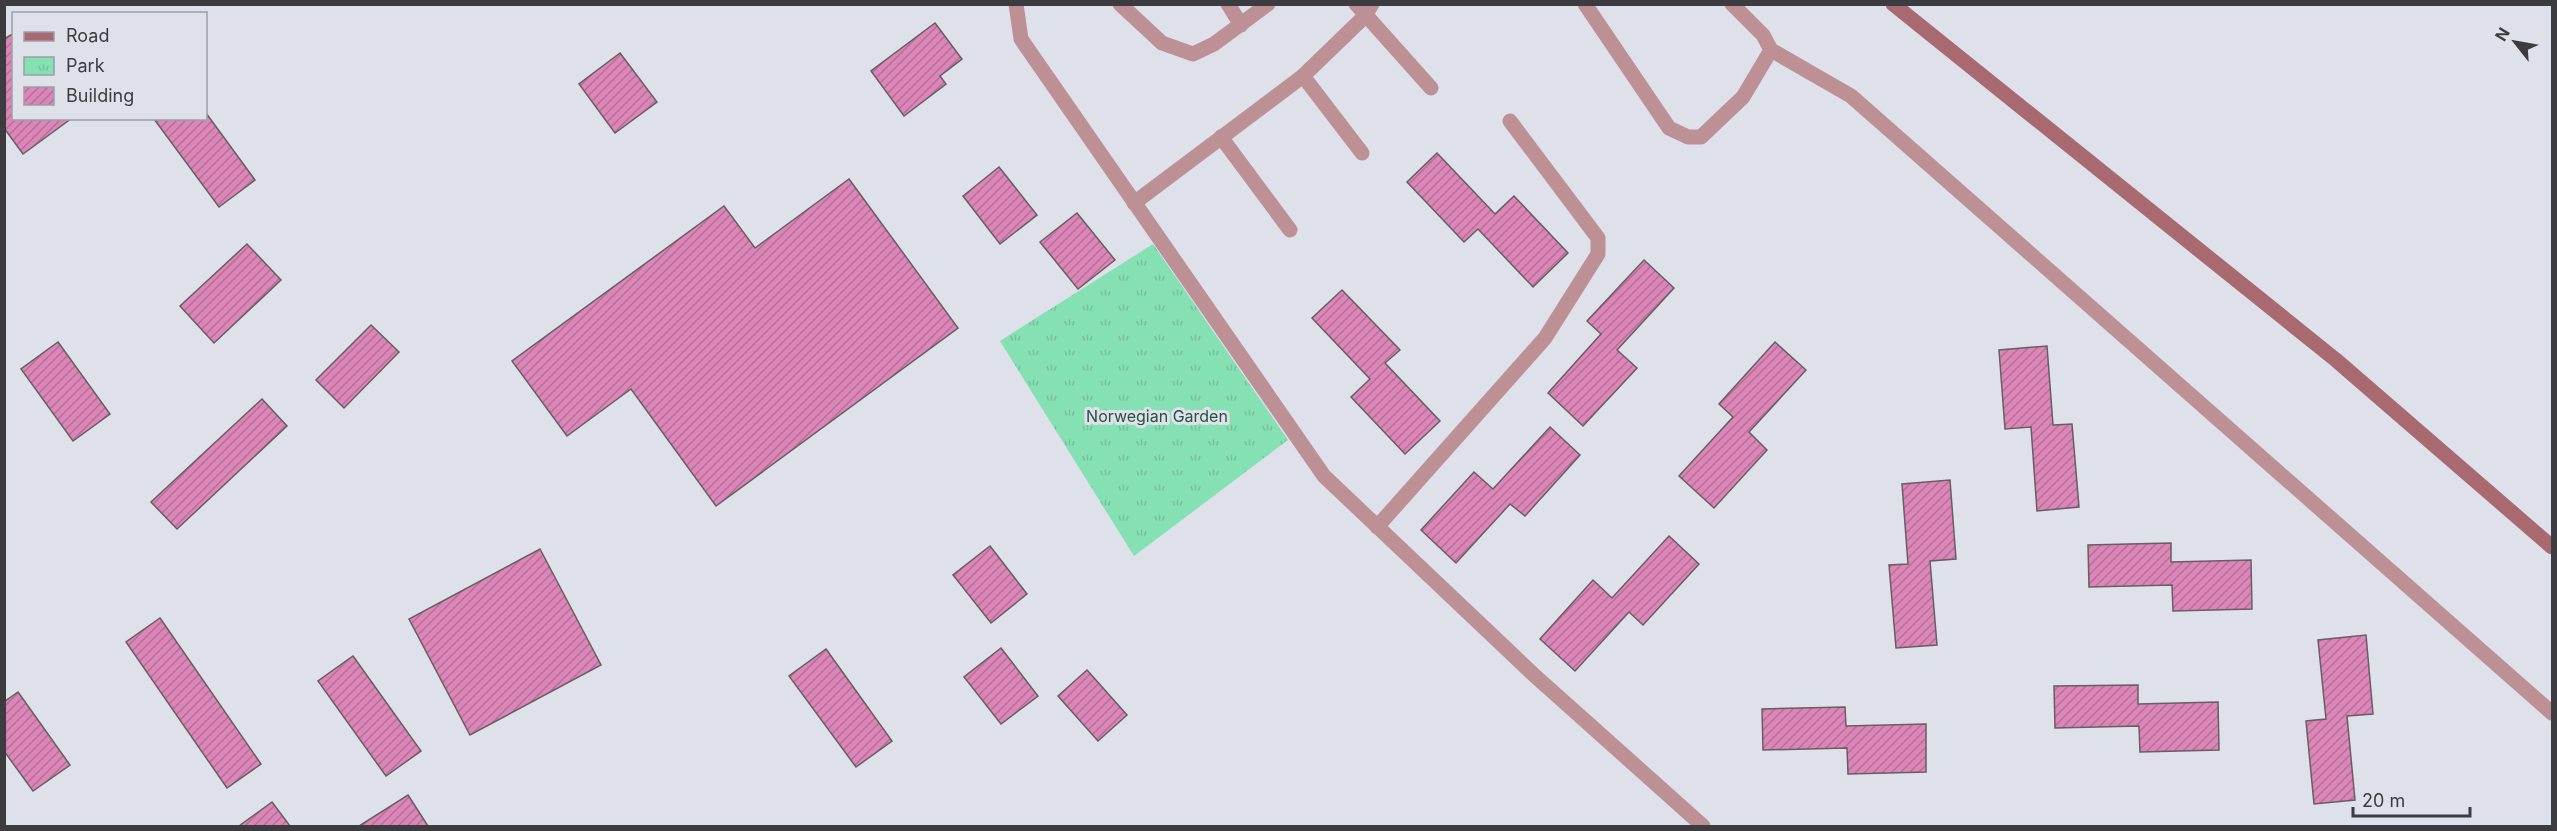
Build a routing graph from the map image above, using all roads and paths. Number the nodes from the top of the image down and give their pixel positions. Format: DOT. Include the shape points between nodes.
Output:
graph roads {
  1 [pos="1016,4"];
  2 [pos="1120,4"];
  3 [pos="1228,4"];
  4 [pos="1268,4"];
  5 [pos="1585,4"];
  6 [pos="1732,4"];
  7 [pos="1893,4"];
  8 [pos="1364,8"];
  9 [pos="1241,25"];
  10 [pos="1771,50"];
  11 [pos="1303,76"];
  12 [pos="1431,88"];
  13 [pos="1510,121"];
  14 [pos="1221,137"];
  15 [pos="1362,153"];
  16 [pos="1134,203"];
  17 [pos="1290,230"];
  18 [pos="1377,527"];
  19 [pos="2553,547"];
  20 [pos="2553,713"];
  21 [pos="1703,826"];
  1 -- 16 [label="street" via="1021,39"];
  2 -- 9 [label="street" via="1162,43 1193,54"];
  3 -- 9 [label="street"];
  4 -- 9 [label="street"];
  5 -- 10 [label="street" via="1669,128 1688,136 1701,137 1743,97"];
  6 -- 10 [label="street" via="1763,35"];
  7 -- 19 [label="main road" via="2336,360"];
  8 -- 11 [label="street"];
  8 -- 12 [label="street"];
  10 -- 20 [label="street" via="1851,96"];
  11 -- 14 [label="street"];
  11 -- 15 [label="street"];
  13 -- 18 [label="street" via="1598,238 1598,254 1545,338"];
  14 -- 16 [label="street"];
  14 -- 17 [label="street"];
  16 -- 18 [label="street" via="1324,476"];
  18 -- 21 [label="street"];
}
